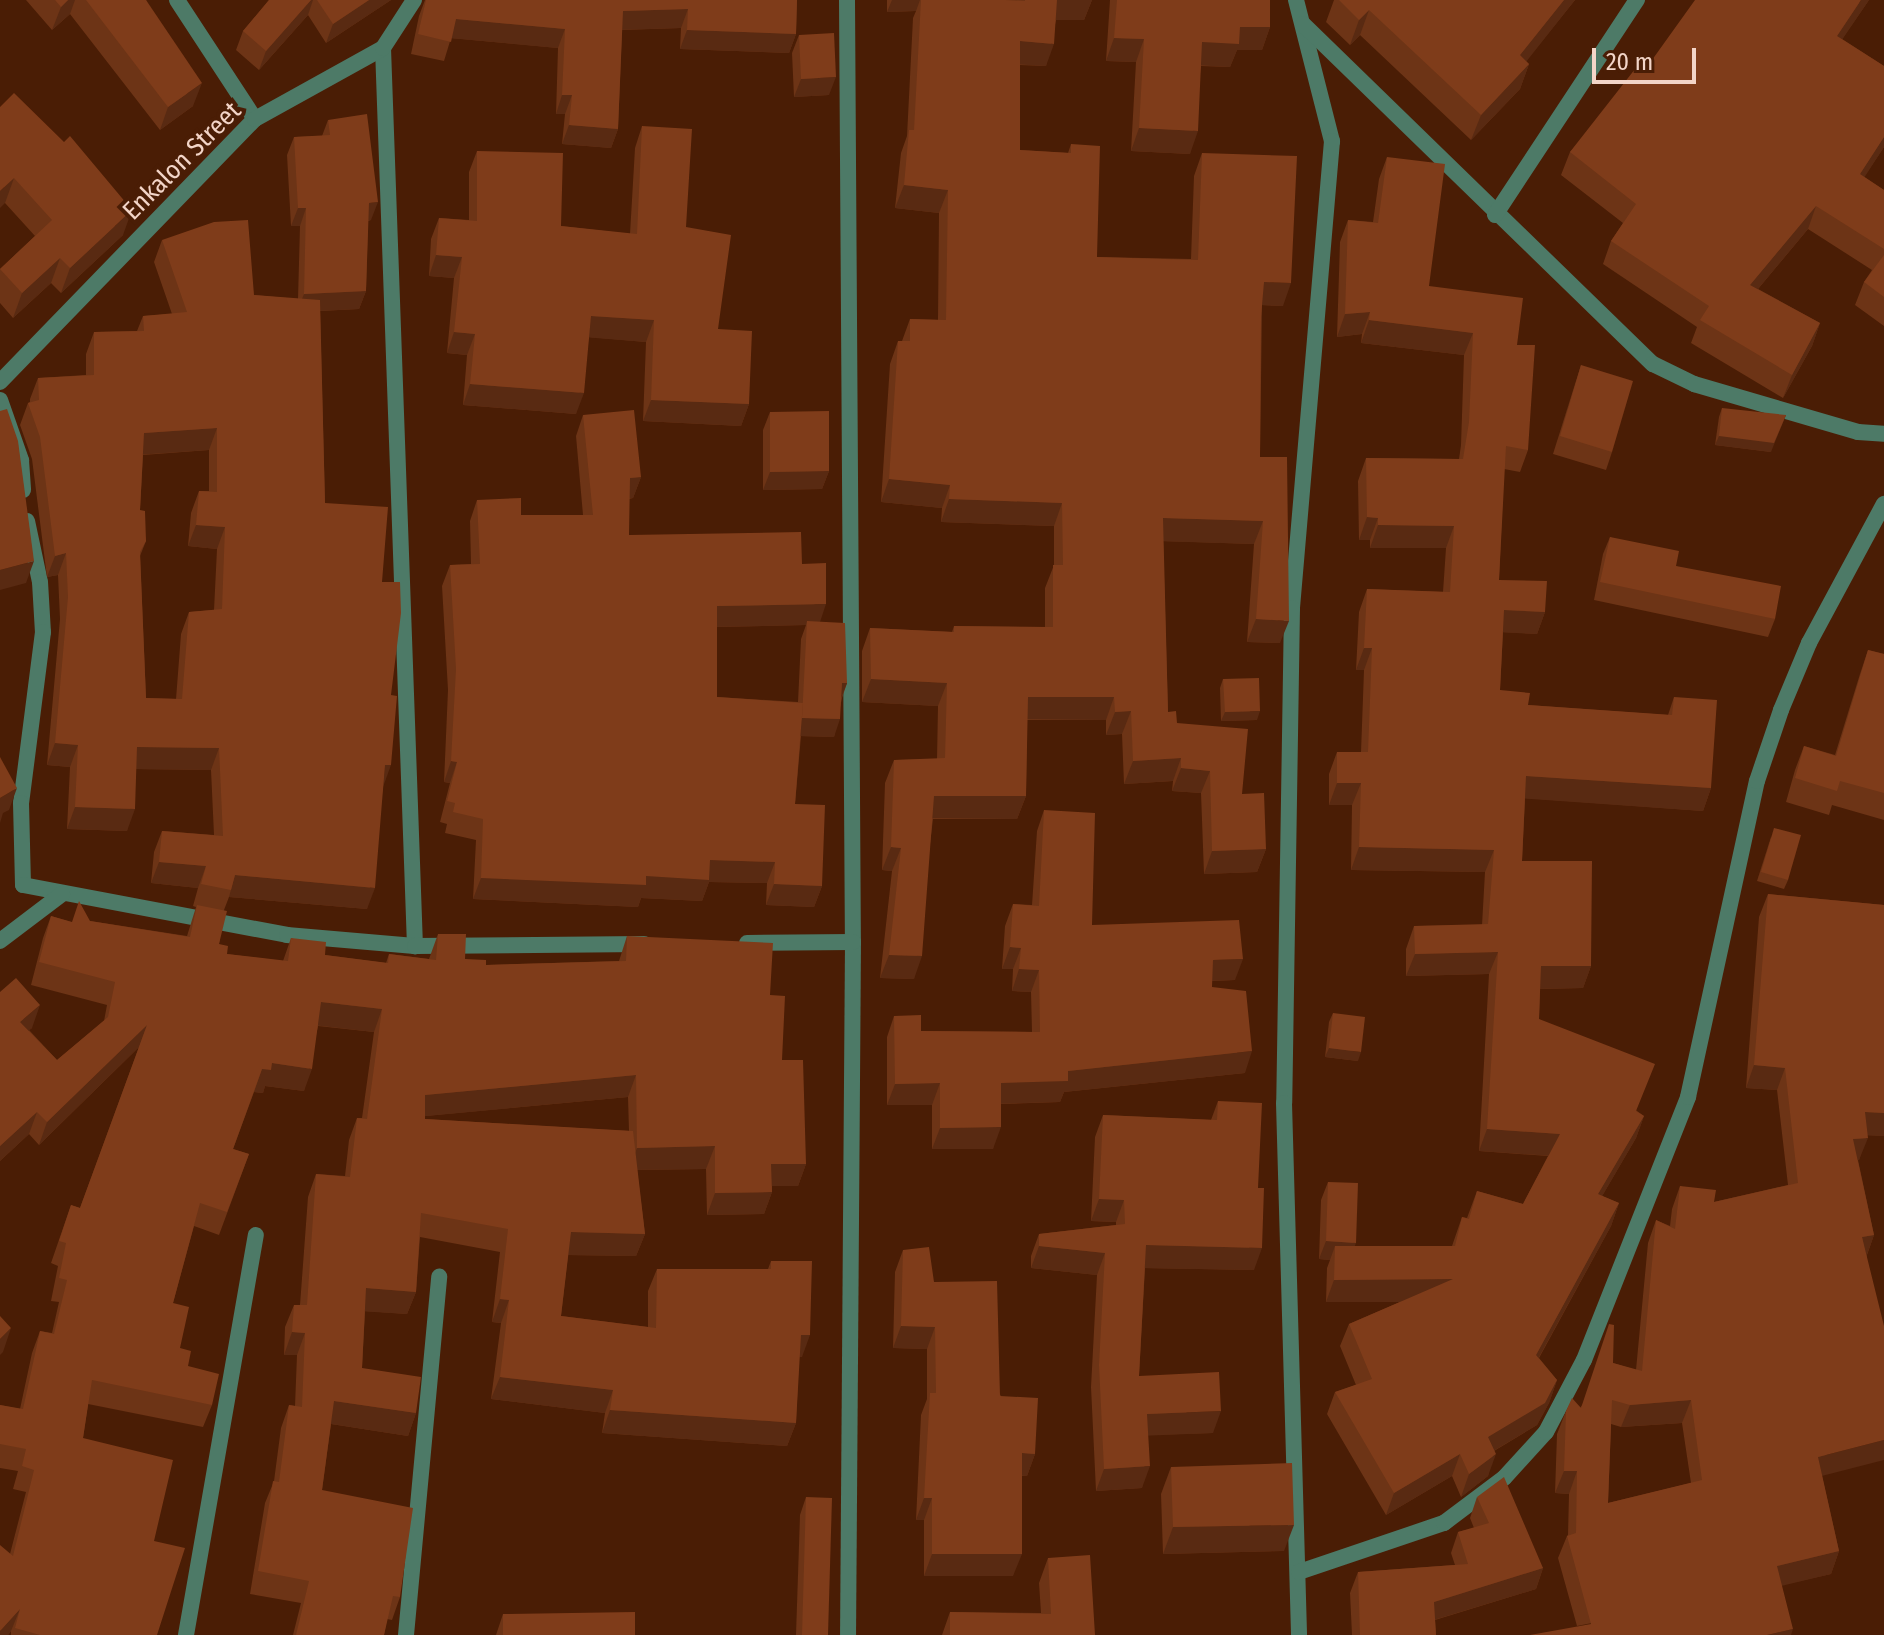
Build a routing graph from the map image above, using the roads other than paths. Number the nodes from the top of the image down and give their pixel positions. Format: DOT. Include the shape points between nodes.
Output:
graph roads {
  1 [pos="177,0"];
  2 [pos="414,0"];
  3 [pos="847,0"];
  4 [pos="1296,0"];
  5 [pos="1637,0"];
  6 [pos="1301,22"];
  7 [pos="383,48"];
  8 [pos="255,119"];
  9 [pos="1495,215"];
  10 [pos="0,382"];
  11 [pos="0,400"];
  12 [pos="1884,434"];
  13 [pos="1884,504"];
  14 [pos="62,894"];
  15 [pos="0,941"];
  16 [pos="853,942"];
  17 [pos="728,943"];
  18 [pos="666,944"];
  19 [pos="415,946"];
  20 [pos="256,1235"];
  21 [pos="439,1277"];
  22 [pos="1299,1572"];
  23 [pos="186,1635"];
  24 [pos="406,1635"];
  25 [pos="848,1635"];
  26 [pos="1299,1635"];
  1 -- 8 [label="street"];
  2 -- 7 [label="street, Enkalon Street"];
  3 -- 16 [label="street"];
  4 -- 6 [label="street"];
  5 -- 9 [label="street"];
  6 -- 9 [label="street"];
  6 -- 22 [label="street" via="1332,141 1292,608 1284,1103"];
  7 -- 8 [label="street, Enkalon Street"];
  7 -- 19 [label="street"];
  8 -- 10 [label="street, Enkalon Street"];
  9 -- 12 [label="street" via="1653,364 1694,384 1858,432"];
  11 -- 14 [label="street" via="21,460 43,632 21,803 23,885"];
  13 -- 22 [label="street" via="1809,643 1781,710 1757,781 1688,1097 1584,1360 1546,1432 1504,1478 1444,1523"];
  14 -- 15 [label="street"];
  14 -- 19 [label="street" via="287,935"];
  16 -- 17 [label="street"];
  16 -- 25 [label="street"];
  18 -- 19 [label="street"];
  20 -- 23 [label="street"];
  21 -- 24 [label="street"];
  22 -- 26 [label="street"];
}
